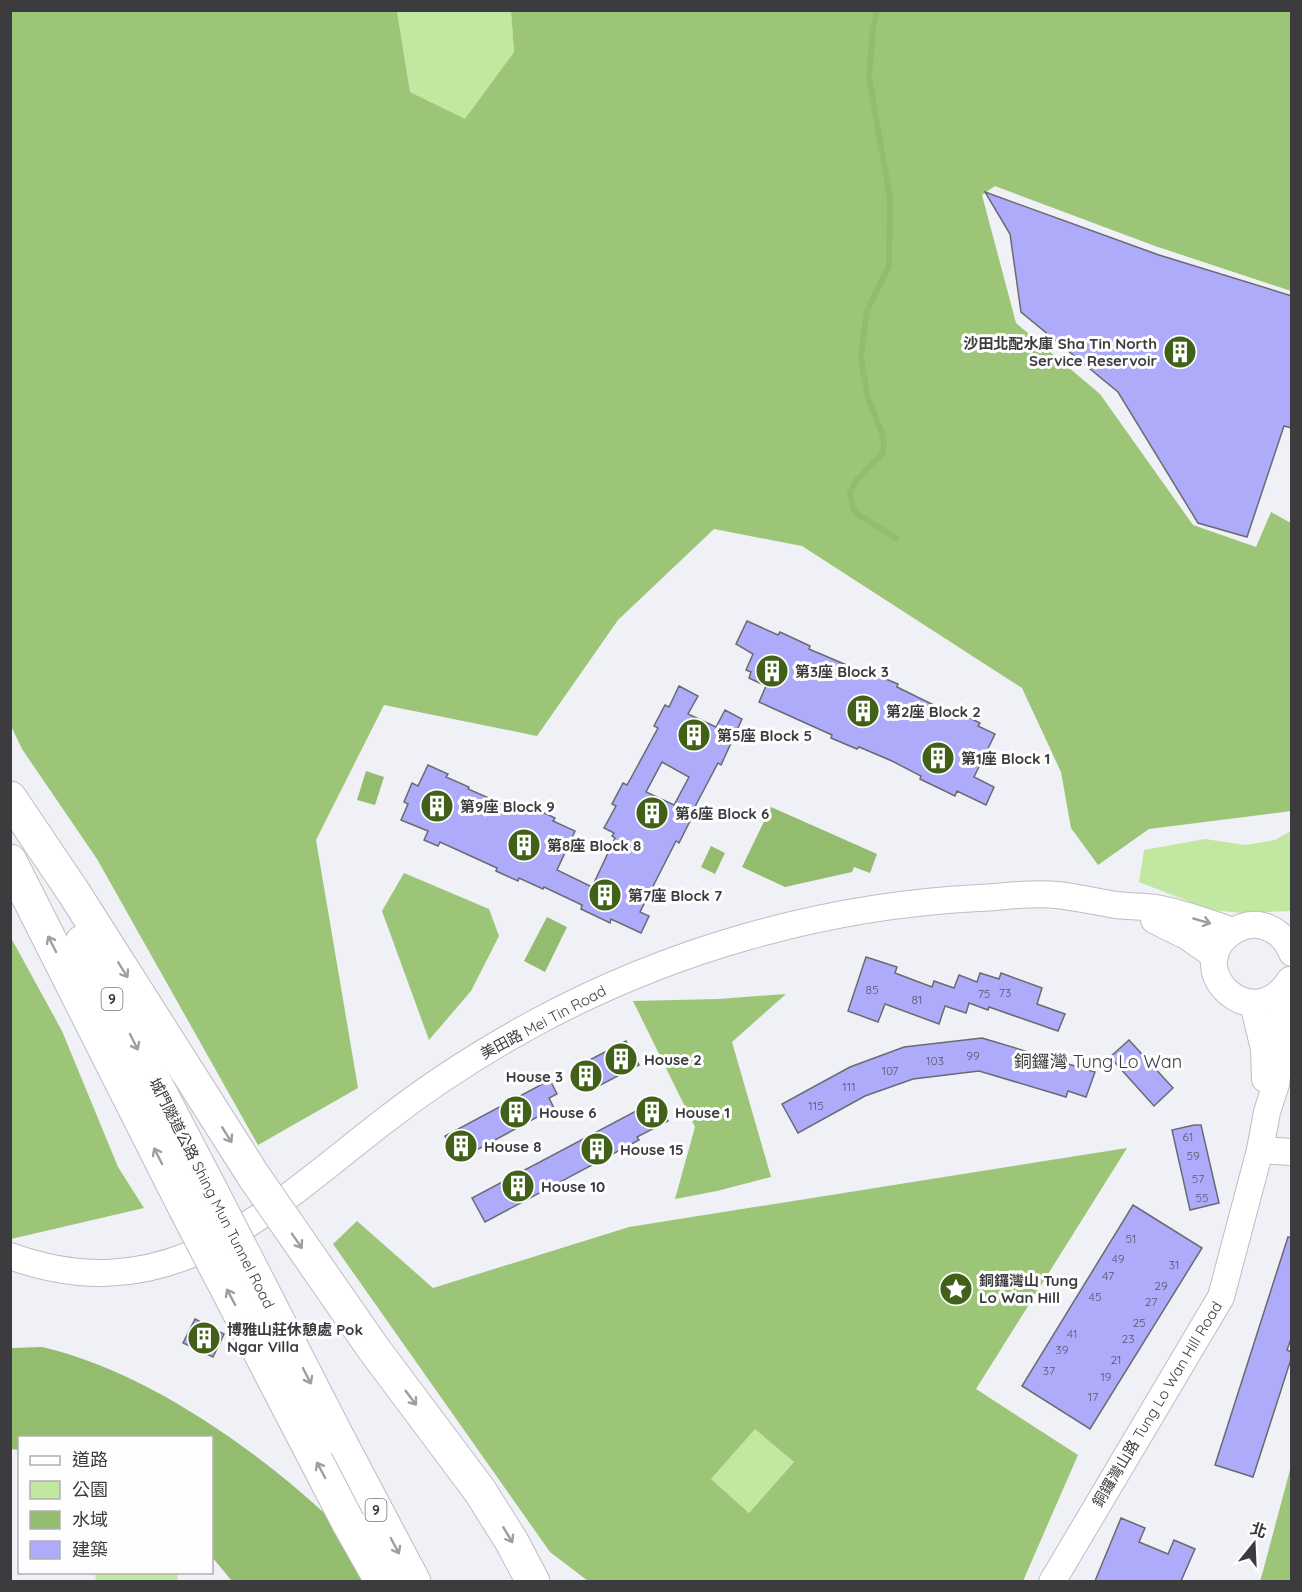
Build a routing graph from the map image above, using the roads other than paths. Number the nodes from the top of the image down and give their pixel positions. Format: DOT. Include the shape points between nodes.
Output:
graph roads {
  1 [pos="10,798"];
  2 [pos="10,804"];
  3 [pos="10,861"];
  4 [pos="1129,908"];
  5 [pos="1262,926"];
  6 [pos="1292,926"];
  7 [pos="1233,931"];
  8 [pos="1292,953"];
  9 [pos="1215,956"];
  10 [pos="1287,982"];
  11 [pos="1253,1003"];
  12 [pos="1267,1112"];
  13 [pos="1260,1150"];
  14 [pos="1292,1152"];
  15 [pos="199,1201"];
  16 [pos="10,1256"];
  17 [pos="348,1522"];
  18 [pos="371,1581"];
  19 [pos="382,1581"];
  20 [pos="414,1581"];
  21 [pos="533,1581"];
  22 [pos="1052,1581"];
  1 -- 21 [label="highway, one-way, bridge" via="271,1204 474,1481"];
  2 -- 15 [label="highway, 城門隧道公路 Shing Mun Tunnel Road / 9, one-way"];
  15 -- 3 [label="highway, 城門隧道公路 Shing Mun Tunnel Road / 9, one-way"];
  4 -- 7 [label="street, 美田路 Mei Tin Road, one-way" via="1156,908"];
  4 -- 9 [label="street, 美田路 Mei Tin Road" via="1188,937"];
  4 -- 16 [label="street, 美田路 Mei Tin Road" via="1055,894 932,900 821,918 734,941 605,989 499,1043 409,1102 253,1222 189,1257 144,1270 100,1274 58,1270"];
  5 -- 6 [label="street"];
  5 -- 7 [label="street" via="1242,926"];
  5 -- 8 [label="street" via="1282,936"];
  7 -- 9 [label="street"];
  9 -- 11 [label="street" via="1214,966 1221,985 1240,1001"];
  10 -- 11 [label="street, 銅鑼灣山路 Tung Lo Wan Hill Road" via="1264,1002"];
  10 -- 12 [label="street, 銅鑼灣山路 Tung Lo Wan Hill Road" via="1276,1084"];
  11 -- 12 [label="street, 銅鑼灣山路 Tung Lo Wan Hill Road" via="1264,1049"];
  12 -- 13 [label="street, 銅鑼灣山路 Tung Lo Wan Hill Road"];
  13 -- 14 [label="street"];
  13 -- 22 [label="street, 銅鑼灣山路 Tung Lo Wan Hill Road" via="1221,1297"];
  17 -- 15 [label="highway, 城門隧道公路 Shing Mun Tunnel Road / 9, one-way, bridge"];
  15 -- 20 [label="highway, 城門隧道公路 Shing Mun Tunnel Road / 9, one-way, bridge"];
  17 -- 18 [label="highway"];
  17 -- 19 [label="highway, 城門隧道公路 Shing Mun Tunnel Road / 9"];
}
